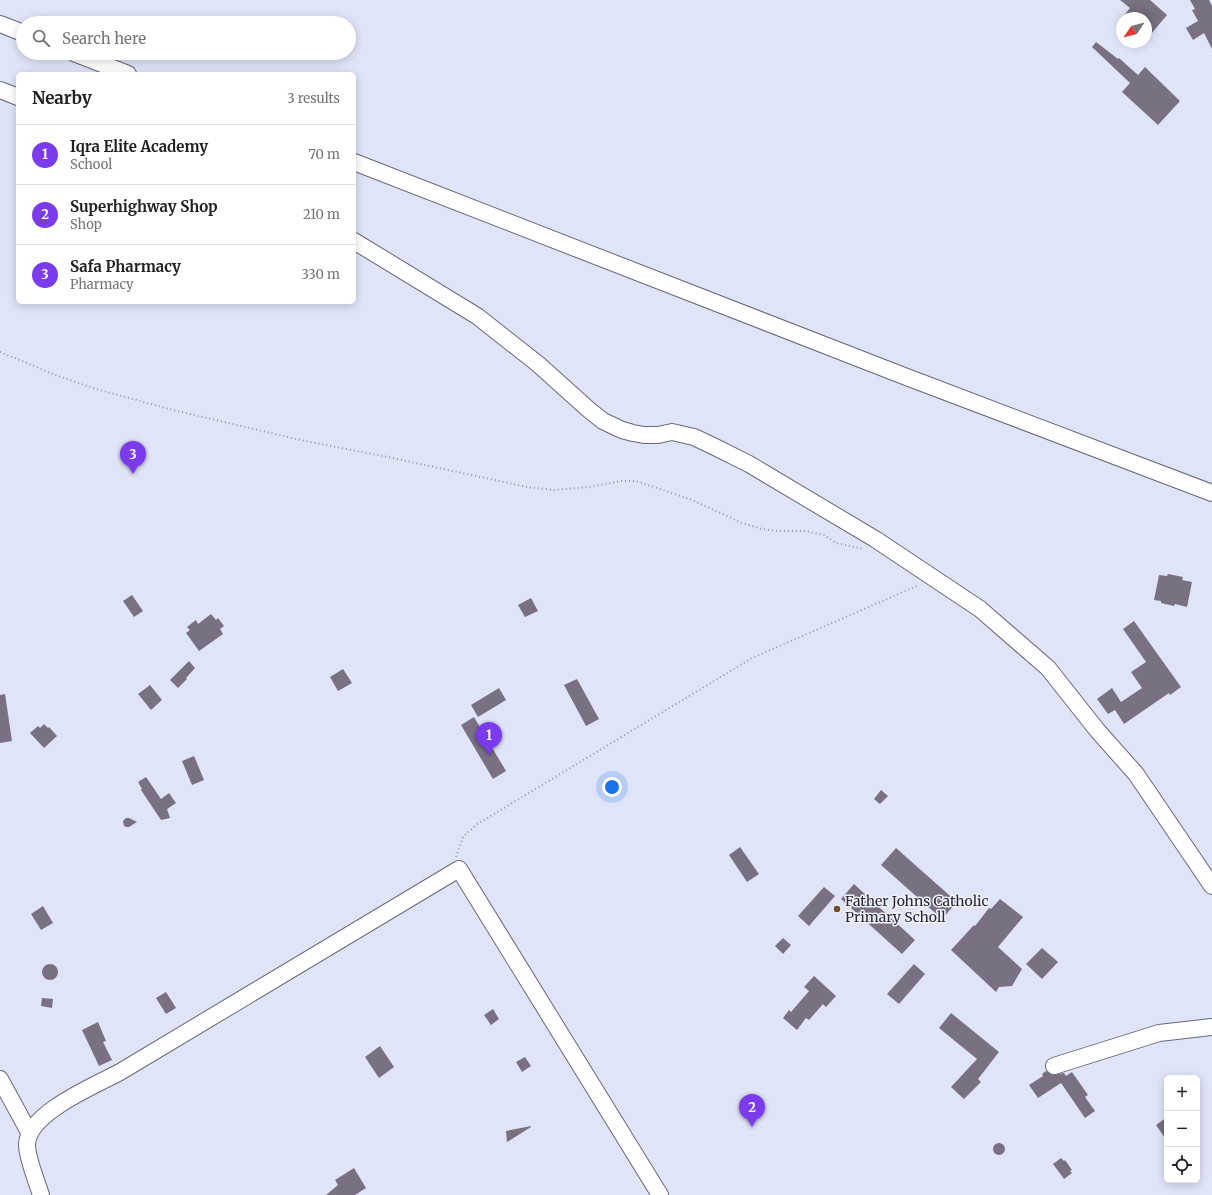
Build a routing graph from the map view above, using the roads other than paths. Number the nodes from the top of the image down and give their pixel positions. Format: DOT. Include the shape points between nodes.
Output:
graph roads {
  1 [pos="0,24"];
  2 [pos="16,30"];
  3 [pos="92,60"];
  4 [pos="123,72"];
  5 [pos="0,90"];
  6 [pos="16,96"];
  7 [pos="356,163"];
  8 [pos="356,242"];
  9 [pos="1212,493"];
  10 [pos="1212,886"];
  11 [pos="1212,1027"];
  12 [pos="1054,1066"];
  13 [pos="0,1079"];
  14 [pos="30,1134"];
  15 [pos="41,1195"];
  16 [pos="660,1195"];
  1 -- 2 [label="street"];
  3 -- 4 [label="street"];
  5 -- 6 [label="street"];
  7 -- 9 [label="street"];
  8 -- 10 [label="street" via="477,316 603,420 633,433 658,435 672,432 694,437 749,464 868,535 980,609 1048,668 1136,774"];
  11 -- 12 [label="street" via="1158,1033"];
  13 -- 14 [label="street"];
  14 -- 15 [label="street" via="27,1144"];
  14 -- 16 [label="street" via="43,1115 63,1102 127,1068 459,869"];
}
